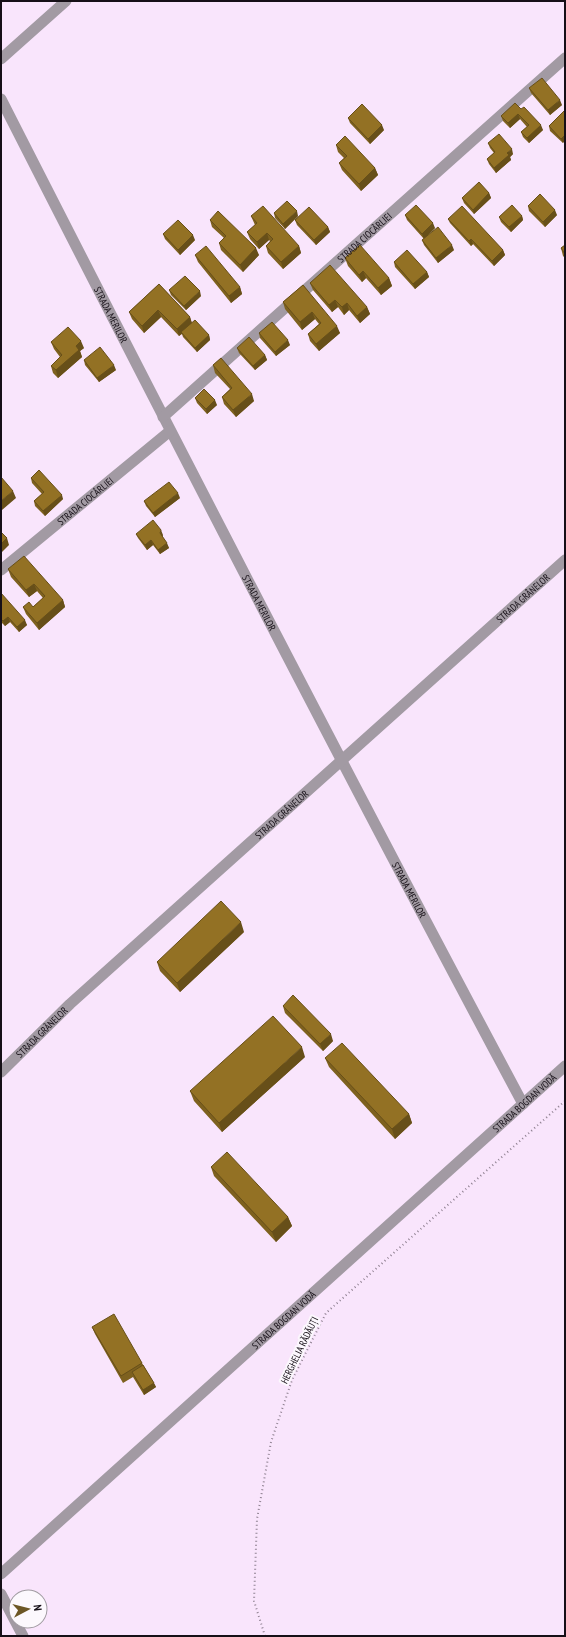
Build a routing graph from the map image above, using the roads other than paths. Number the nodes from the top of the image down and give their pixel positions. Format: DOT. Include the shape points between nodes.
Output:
graph roads {
  1 [pos="66,1"];
  2 [pos="565,58"];
  3 [pos="1,59"];
  4 [pos="1,99"];
  5 [pos="163,417"];
  6 [pos="170,431"];
  7 [pos="565,560"];
  8 [pos="1,570"];
  9 [pos="341,762"];
  10 [pos="565,1066"];
  11 [pos="1,1072"];
  12 [pos="522,1104"];
  13 [pos="1,1574"];
  14 [pos="1,1594"];
  15 [pos="23,1636"];
  1 -- 3 [label="street"];
  2 -- 5 [label="street, STRADA CIOCÂRLIEI"];
  4 -- 5 [label="street, STRADA MERILOR"];
  5 -- 6 [label="street, STRADA MERILOR"];
  6 -- 8 [label="street, STRADA CIOCÂRLIEI"];
  6 -- 9 [label="street, STRADA MERILOR"];
  7 -- 9 [label="street, STRADA GRÂNELOR"];
  9 -- 11 [label="street, STRADA GRÂNELOR" via="70,1004"];
  9 -- 12 [label="street, STRADA MERILOR"];
  10 -- 12 [label="street, STRADA BOGDAN VODĂ"];
  12 -- 13 [label="street, STRADA BOGDAN VODĂ"];
  14 -- 15 [label="street"];
}
